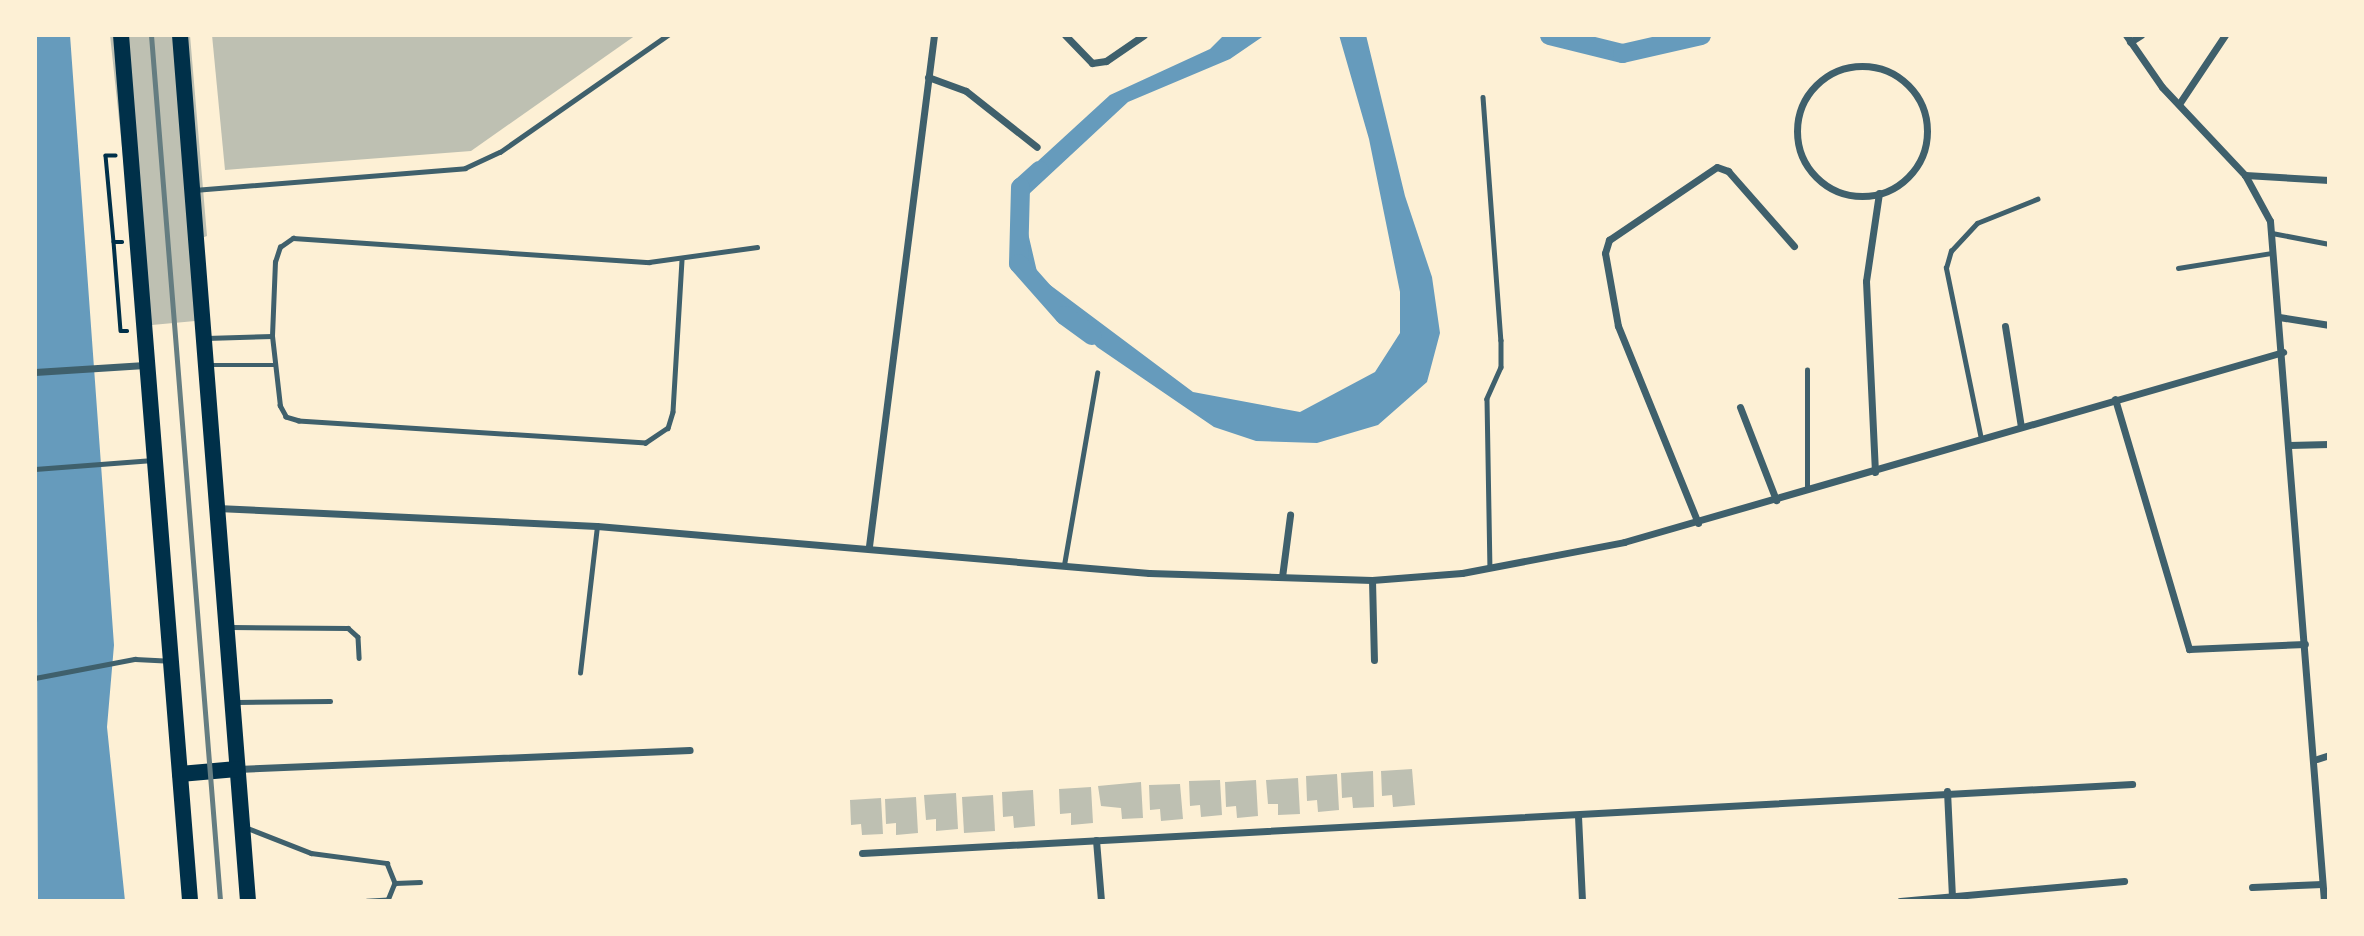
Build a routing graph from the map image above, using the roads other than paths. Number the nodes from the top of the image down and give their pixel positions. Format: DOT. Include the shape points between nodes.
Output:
graph roads {
  1 [pos="121,35"];
  2 [pos="180,35"];
  3 [pos="668,35"];
  4 [pos="934,35"];
  5 [pos="1065,35"];
  6 [pos="1144,35"];
  7 [pos="2141,35"];
  8 [pos="2225,35"];
  9 [pos="2128,38"];
  10 [pos="928,77"];
  11 [pos="1483,97"];
  12 [pos="2179,104"];
  13 [pos="1037,147"];
  14 [pos="2245,175"];
  15 [pos="2329,180"];
  16 [pos="194,190"];
  17 [pos="1879,193"];
  18 [pos="2037,200"];
  19 [pos="2271,233"];
  20 [pos="2329,244"];
  21 [pos="1794,246"];
  22 [pos="757,247"];
  23 [pos="2273,253"];
  24 [pos="682,260"];
  25 [pos="2178,268"];
  26 [pos="2279,317"];
  27 [pos="2329,325"];
  28 [pos="2005,326"];
  29 [pos="272,336"];
  30 [pos="205,338"];
  31 [pos="2283,352"];
  32 [pos="145,365"];
  33 [pos="207,365"];
  34 [pos="275,365"];
  35 [pos="1807,370"];
  36 [pos="35,372"];
  37 [pos="1097,373"];
  38 [pos="2115,399"];
  39 [pos="1740,407"];
  40 [pos="2021,427"];
  41 [pos="1981,439"];
  42 [pos="2329,444"];
  43 [pos="2289,445"];
  44 [pos="153,460"];
  45 [pos="35,469"];
  46 [pos="1875,472"];
  47 [pos="1807,492"];
  48 [pos="1776,500"];
  49 [pos="216,508"];
  50 [pos="1290,515"];
  51 [pos="1698,523"];
  52 [pos="597,526"];
  53 [pos="869,547"];
  54 [pos="1064,565"];
  55 [pos="1490,568"];
  56 [pos="1282,577"];
  57 [pos="1372,580"];
  58 [pos="225,627"];
  59 [pos="2305,644"];
  60 [pos="359,658"];
  61 [pos="1374,660"];
  62 [pos="173,662"];
  63 [pos="580,673"];
  64 [pos="35,678"];
  65 [pos="330,701"];
  66 [pos="232,702"];
  67 [pos="690,750"];
  68 [pos="2329,755"];
  69 [pos="2317,759"];
  70 [pos="237,769"];
  71 [pos="180,774"];
  72 [pos="2132,784"];
  73 [pos="1947,791"];
  74 [pos="1578,816"];
  75 [pos="241,825"];
  76 [pos="1096,840"];
  77 [pos="862,853"];
  78 [pos="2325,869"];
  79 [pos="2124,881"];
  80 [pos="419,882"];
  81 [pos="395,883"];
  82 [pos="2322,884"];
  83 [pos="2252,887"];
  84 [pos="1952,896"];
  85 [pos="190,901"];
  86 [pos="248,901"];
  87 [pos="366,901"];
  88 [pos="1101,901"];
  89 [pos="1582,901"];
  90 [pos="1900,901"];
  91 [pos="2324,901"];
  1 -- 32 [label="highway"];
  2 -- 16 [label="highway"];
  3 -- 16 [label="lane" via="500,152 465,168"];
  4 -- 10 [label="street"];
  5 -- 6 [label="street" via="1092,63 1106,61"];
  7 -- 9 [label="street"];
  8 -- 12 [label="street"];
  9 -- 12 [label="street"];
  10 -- 13 [label="street" via="966,91"];
  10 -- 53 [label="street"];
  11 -- 55 [label="lane" via="1501,367 1487,399"];
  12 -- 14 [label="street"];
  14 -- 15 [label="street"];
  14 -- 19 [label="street" via="2260,196"];
  16 -- 30 [label="highway"];
  17 -- 17 [label="street" via="1908,178 1922,158 1924,111 1895,75 1848,68 1809,94 1797,139 1819,181 1841,193"];
  17 -- 46 [label="street" via="1866,281"];
  18 -- 41 [label="lane" via="1978,223 1951,251 1946,268"];
  19 -- 20 [label="lane"];
  19 -- 23 [label="street"];
  21 -- 51 [label="street" via="1728,171 1717,167 1609,240 1605,253 1618,326"];
  22 -- 24 [label="lane"];
  23 -- 25 [label="lane"];
  23 -- 26 [label="street"];
  24 -- 29 [label="lane" via="293,238 280,247 275,262"];
  24 -- 34 [label="lane" via="673,412 668,428 646,443 299,421 286,417 280,406"];
  26 -- 27 [label="street"];
  26 -- 31 [label="street"];
  28 -- 40 [label="street"];
  29 -- 30 [label="lane"];
  29 -- 34 [label="lane"];
  30 -- 33 [label="highway"];
  31 -- 38 [label="street"];
  31 -- 43 [label="street"];
  32 -- 36 [label="street"];
  32 -- 44 [label="highway"];
  33 -- 34 [label="lane"];
  33 -- 49 [label="highway"];
  35 -- 47 [label="lane"];
  37 -- 54 [label="lane"];
  38 -- 40 [label="street"];
  38 -- 59 [label="street" via="2189,649"];
  39 -- 48 [label="street"];
  40 -- 41 [label="street"];
  41 -- 46 [label="street"];
  42 -- 43 [label="street"];
  43 -- 59 [label="street"];
  44 -- 45 [label="lane"];
  44 -- 62 [label="highway"];
  46 -- 47 [label="street"];
  47 -- 48 [label="street"];
  48 -- 51 [label="street"];
  49 -- 52 [label="street"];
  49 -- 58 [label="highway"];
  50 -- 56 [label="street"];
  51 -- 55 [label="street"];
  52 -- 53 [label="street"];
  52 -- 63 [label="lane"];
  53 -- 54 [label="street"];
  54 -- 56 [label="street"];
  55 -- 57 [label="street"];
  56 -- 57 [label="street"];
  57 -- 61 [label="street"];
  58 -- 60 [label="lane" via="348,628 358,637"];
  58 -- 66 [label="highway"];
  59 -- 69 [label="street"];
  62 -- 64 [label="lane" via="135,659"];
  62 -- 71 [label="highway"];
  65 -- 66 [label="lane"];
  66 -- 70 [label="highway"];
  67 -- 70 [label="street"];
  68 -- 69 [label="street"];
  69 -- 78 [label="street"];
  70 -- 71 [label="highway"];
  70 -- 75 [label="highway"];
  71 -- 85 [label="highway"];
  72 -- 73 [label="street"];
  73 -- 74 [label="street"];
  73 -- 84 [label="street"];
  74 -- 76 [label="street"];
  74 -- 89 [label="street"];
  75 -- 81 [label="lane" via="312,853 387,863"];
  75 -- 86 [label="highway"];
  76 -- 77 [label="street"];
  76 -- 88 [label="street"];
  78 -- 82 [label="street"];
  79 -- 84 [label="street"];
  80 -- 81 [label="lane"];
  81 -- 87 [label="lane" via="388,900"];
  82 -- 83 [label="street"];
  82 -- 91 [label="street"];
  84 -- 90 [label="street"];
}
